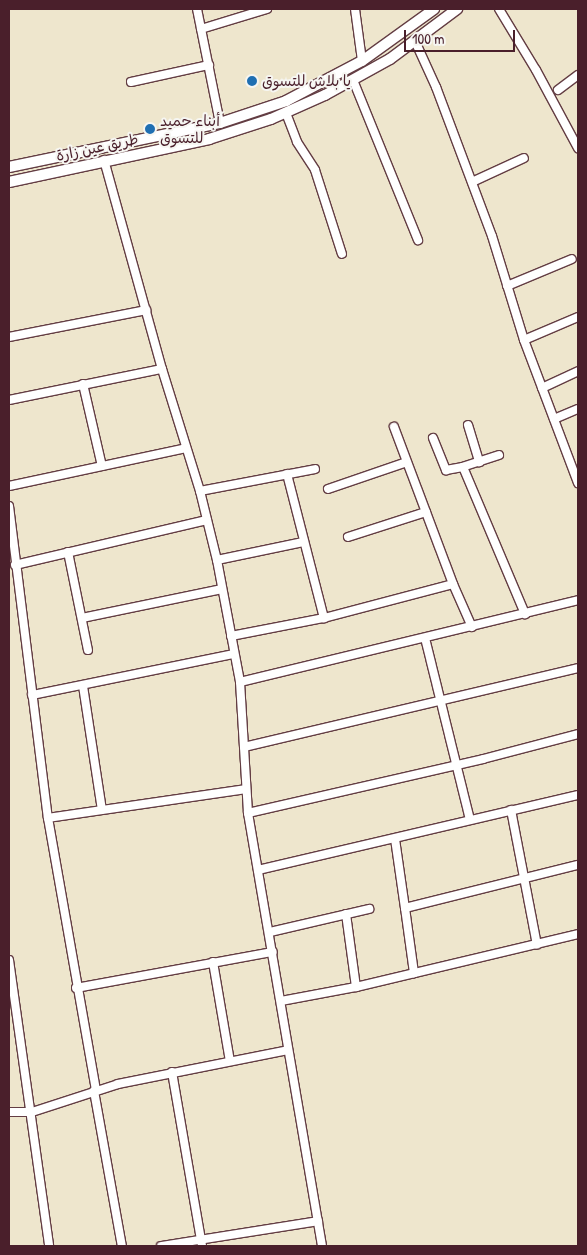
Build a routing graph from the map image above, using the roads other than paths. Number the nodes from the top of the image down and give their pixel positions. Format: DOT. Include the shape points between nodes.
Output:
graph roads {
  1 [pos="197,9"];
  2 [pos="267,9"];
  3 [pos="355,9"];
  4 [pos="434,9"];
  5 [pos="457,9"];
  6 [pos="499,9"];
  7 [pos="201,29"];
  8 [pos="415,41"];
  9 [pos="362,61"];
  10 [pos="208,65"];
  11 [pos="578,76"];
  12 [pos="353,80"];
  13 [pos="131,82"];
  14 [pos="558,90"];
  15 [pos="286,113"];
  16 [pos="220,123"];
  17 [pos="578,148"];
  18 [pos="524,158"];
  19 [pos="104,160"];
  20 [pos="9,167"];
  21 [pos="9,182"];
  22 [pos="472,182"];
  23 [pos="418,240"];
  24 [pos="342,254"];
  25 [pos="572,259"];
  26 [pos="507,286"];
  27 [pos="146,310"];
  28 [pos="578,318"];
  29 [pos="9,337"];
  30 [pos="524,340"];
  31 [pos="162,370"];
  32 [pos="578,371"];
  33 [pos="84,384"];
  34 [pos="542,388"];
  35 [pos="9,400"];
  36 [pos="578,409"];
  37 [pos="554,419"];
  38 [pos="468,424"];
  39 [pos="394,427"];
  40 [pos="433,438"];
  41 [pos="186,448"];
  42 [pos="499,455"];
  43 [pos="407,462"];
  44 [pos="478,462"];
  45 [pos="102,466"];
  46 [pos="463,467"];
  47 [pos="315,469"];
  48 [pos="576,471"];
  49 [pos="286,474"];
  50 [pos="578,483"];
  51 [pos="9,486"];
  52 [pos="328,489"];
  53 [pos="200,491"];
  54 [pos="9,506"];
  55 [pos="426,512"];
  56 [pos="207,520"];
  57 [pos="348,537"];
  58 [pos="303,542"];
  59 [pos="68,552"];
  60 [pos="217,560"];
  61 [pos="15,565"];
  62 [pos="454,584"];
  63 [pos="222,589"];
  64 [pos="578,600"];
  65 [pos="526,614"];
  66 [pos="82,618"];
  67 [pos="324,618"];
  68 [pos="472,627"];
  69 [pos="231,636"];
  70 [pos="425,638"];
  71 [pos="88,650"];
  72 [pos="234,654"];
  73 [pos="578,668"];
  74 [pos="240,682"];
  75 [pos="84,686"];
  76 [pos="32,695"];
  77 [pos="442,699"];
  78 [pos="578,734"];
  79 [pos="244,747"];
  80 [pos="456,765"];
  81 [pos="246,788"];
  82 [pos="578,795"];
  83 [pos="102,810"];
  84 [pos="511,810"];
  85 [pos="248,813"];
  86 [pos="48,818"];
  87 [pos="470,820"];
  88 [pos="395,839"];
  89 [pos="578,865"];
  90 [pos="258,870"];
  91 [pos="524,878"];
  92 [pos="405,908"];
  93 [pos="369,909"];
  94 [pos="346,914"];
  95 [pos="270,932"];
  96 [pos="578,934"];
  97 [pos="538,945"];
  98 [pos="272,952"];
  99 [pos="9,960"];
  100 [pos="213,962"];
  101 [pos="414,973"];
  102 [pos="356,987"];
  103 [pos="76,988"];
  104 [pos="281,1001"];
  105 [pos="288,1050"];
  106 [pos="230,1061"];
  107 [pos="172,1072"];
  108 [pos="95,1091"];
  109 [pos="9,1112"];
  110 [pos="32,1112"];
  111 [pos="318,1221"];
  112 [pos="202,1243"];
  113 [pos="50,1246"];
  114 [pos="122,1246"];
  115 [pos="161,1246"];
  116 [pos="322,1246"];
  1 -- 7 [label="street"];
  2 -- 7 [label="street"];
  3 -- 9 [label="street"];
  4 -- 9 [label="main road, طريق عين زارة"];
  5 -- 8 [label="main road, طريق عين زارة"];
  6 -- 17 [label="street"];
  7 -- 10 [label="street"];
  8 -- 12 [label="main road, طريق عين زارة"];
  8 -- 22 [label="street"];
  9 -- 16 [label="main road, طريق عين زارة" via="286,101"];
  10 -- 13 [label="street"];
  10 -- 16 [label="street"];
  11 -- 14 [label="street"];
  12 -- 15 [label="main road, طريق عين زارة"];
  12 -- 23 [label="street"];
  15 -- 19 [label="main road, طريق عين زارة" via="225,135"];
  15 -- 24 [label="street" via="297,142 315,170"];
  16 -- 20 [label="main road, طريق عين زارة"];
  18 -- 22 [label="street"];
  19 -- 21 [label="main road, طريق عين زارة"];
  19 -- 27 [label="street"];
  22 -- 26 [label="street"];
  25 -- 26 [label="street"];
  26 -- 30 [label="street"];
  27 -- 29 [label="street"];
  27 -- 31 [label="street"];
  28 -- 30 [label="street"];
  30 -- 34 [label="street"];
  31 -- 33 [label="street"];
  31 -- 41 [label="street"];
  32 -- 34 [label="street"];
  33 -- 35 [label="street"];
  33 -- 45 [label="street"];
  34 -- 37 [label="street"];
  36 -- 37 [label="street"];
  37 -- 48 [label="street"];
  38 -- 44 [label="street"];
  39 -- 43 [label="street"];
  40 -- 46 [label="street" via="446,470"];
  41 -- 45 [label="street"];
  41 -- 53 [label="street"];
  42 -- 44 [label="street"];
  43 -- 52 [label="street"];
  43 -- 55 [label="street"];
  44 -- 46 [label="street"];
  45 -- 51 [label="street"];
  46 -- 65 [label="street"];
  47 -- 49 [label="street"];
  48 -- 50 [label="street"];
  49 -- 53 [label="street"];
  49 -- 58 [label="street"];
  53 -- 56 [label="street"];
  54 -- 61 [label="street"];
  55 -- 57 [label="street"];
  55 -- 62 [label="street"];
  56 -- 59 [label="street"];
  56 -- 60 [label="street"];
  58 -- 60 [label="street"];
  58 -- 67 [label="street"];
  59 -- 61 [label="street"];
  59 -- 66 [label="street"];
  60 -- 63 [label="street"];
  61 -- 76 [label="street"];
  62 -- 67 [label="street"];
  62 -- 68 [label="street"];
  63 -- 66 [label="street"];
  63 -- 69 [label="street"];
  64 -- 65 [label="street"];
  65 -- 68 [label="street"];
  66 -- 71 [label="street"];
  67 -- 69 [label="street"];
  68 -- 70 [label="street"];
  69 -- 72 [label="street"];
  70 -- 74 [label="street"];
  70 -- 77 [label="street"];
  72 -- 74 [label="street"];
  72 -- 75 [label="street"];
  73 -- 77 [label="street"];
  74 -- 79 [label="street"];
  75 -- 76 [label="street"];
  75 -- 83 [label="street"];
  76 -- 86 [label="street"];
  77 -- 79 [label="street"];
  77 -- 80 [label="street"];
  78 -- 80 [label="street"];
  79 -- 81 [label="street"];
  80 -- 85 [label="street"];
  80 -- 87 [label="street"];
  81 -- 83 [label="street"];
  81 -- 85 [label="street"];
  82 -- 84 [label="street"];
  83 -- 86 [label="street"];
  84 -- 87 [label="street"];
  84 -- 91 [label="street"];
  85 -- 90 [label="street"];
  86 -- 103 [label="street"];
  87 -- 88 [label="street"];
  88 -- 90 [label="street"];
  88 -- 92 [label="street"];
  89 -- 91 [label="street"];
  90 -- 95 [label="street"];
  91 -- 92 [label="street"];
  91 -- 97 [label="street"];
  92 -- 101 [label="street"];
  93 -- 94 [label="street"];
  94 -- 95 [label="street"];
  94 -- 102 [label="street"];
  95 -- 98 [label="street"];
  96 -- 97 [label="street"];
  97 -- 101 [label="street"];
  98 -- 100 [label="street"];
  98 -- 104 [label="street"];
  99 -- 110 [label="street"];
  100 -- 103 [label="street"];
  100 -- 106 [label="street"];
  101 -- 102 [label="street"];
  102 -- 104 [label="street"];
  103 -- 108 [label="street"];
  104 -- 105 [label="street"];
  105 -- 106 [label="street"];
  105 -- 111 [label="street"];
  106 -- 107 [label="street"];
  107 -- 108 [label="street"];
  107 -- 112 [label="street"];
  108 -- 110 [label="street"];
  108 -- 114 [label="street"];
  109 -- 110 [label="street"];
  110 -- 113 [label="street"];
  111 -- 112 [label="street"];
  111 -- 116 [label="street"];
  112 -- 115 [label="street"];
}
